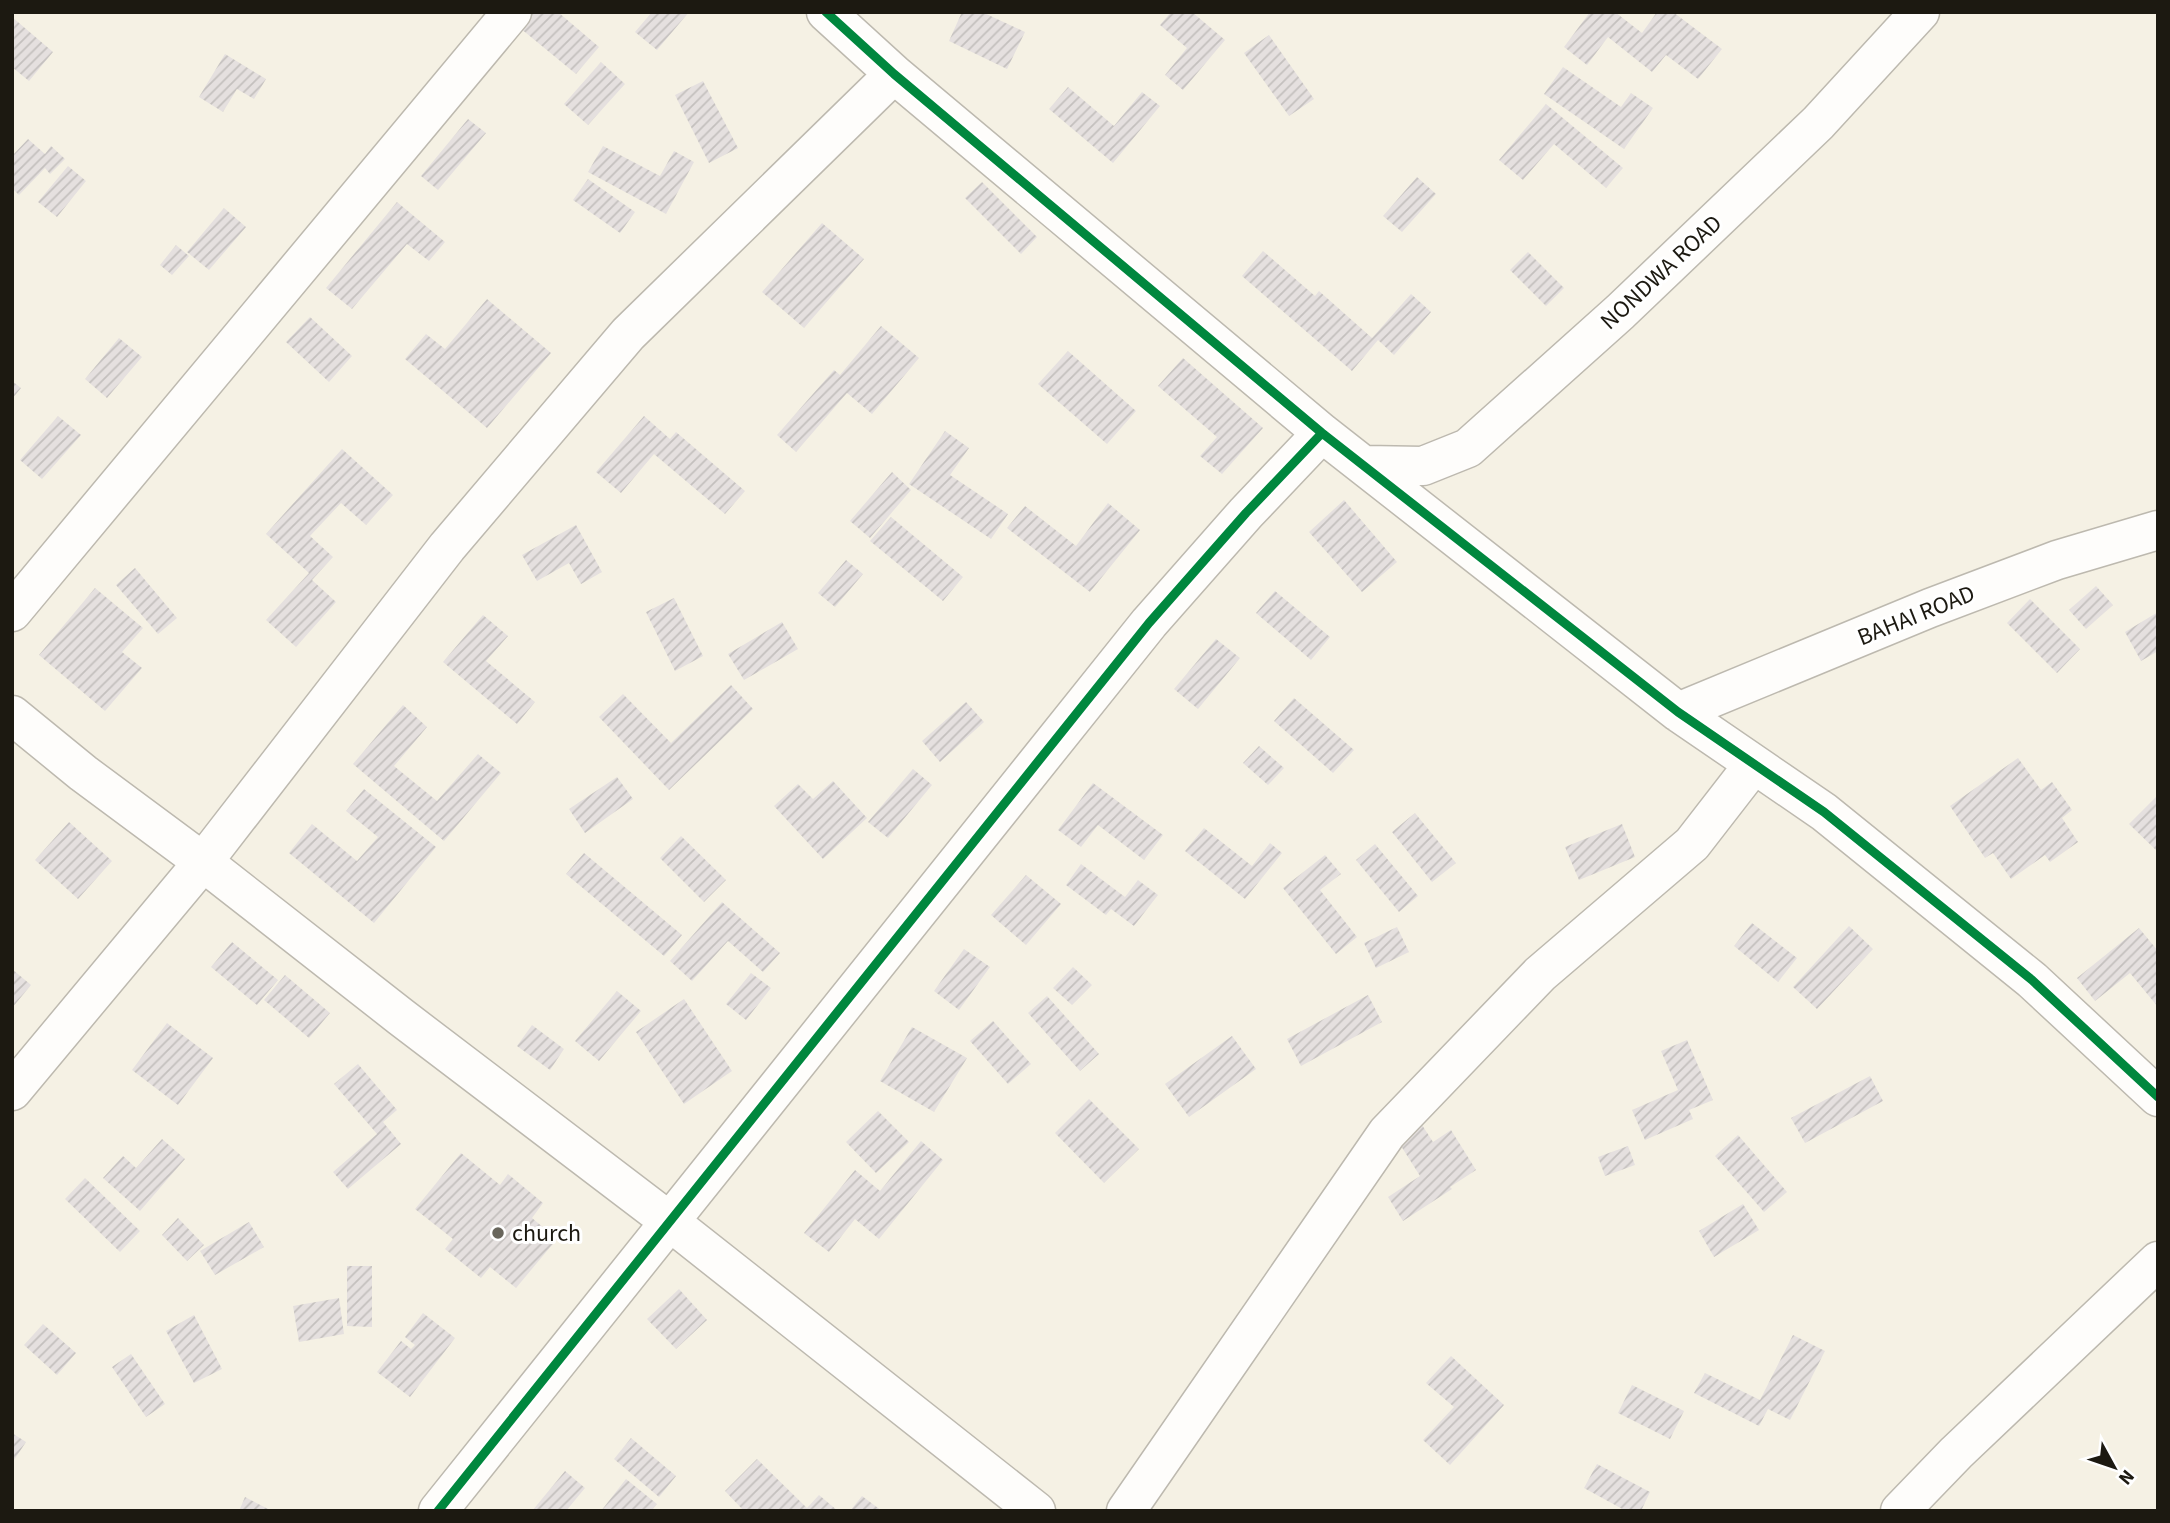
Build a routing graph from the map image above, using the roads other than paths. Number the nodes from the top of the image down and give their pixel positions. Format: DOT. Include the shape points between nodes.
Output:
graph roads {
  1 [pos="512,12"];
  2 [pos="826,12"];
  3 [pos="1920,12"];
  4 [pos="894,74"];
  5 [pos="1322,433"];
  6 [pos="1366,465"];
  7 [pos="2158,530"];
  8 [pos="12,612"];
  9 [pos="1678,712"];
  10 [pos="12,715"];
  11 [pos="1754,764"];
  12 [pos="203,862"];
  13 [pos="12,1091"];
  14 [pos="2158,1097"];
  15 [pos="669,1222"];
  16 [pos="2158,1261"];
  17 [pos="438,1511"];
  18 [pos="1037,1511"];
  19 [pos="1126,1511"];
  20 [pos="1900,1511"];
  1 -- 8 [label="street"];
  2 -- 4 [label="street"];
  3 -- 6 [label="street, NONDWA ROAD" via="1818,123 1620,312 1468,448 1423,466"];
  4 -- 5 [label="street"];
  4 -- 12 [label="street" via="628,334 447,547"];
  5 -- 6 [label="street"];
  5 -- 15 [label="street" via="1149,624"];
  6 -- 9 [label="street"];
  7 -- 9 [label="street, BAHAI ROAD" via="2057,559"];
  9 -- 11 [label="street"];
  10 -- 12 [label="street"];
  11 -- 14 [label="street" via="1824,812 2021,972"];
  11 -- 19 [label="street" via="1692,844 1540,974 1387,1133"];
  12 -- 13 [label="street"];
  12 -- 15 [label="street"];
  15 -- 17 [label="street"];
  15 -- 18 [label="street"];
  16 -- 20 [label="street"];
}
